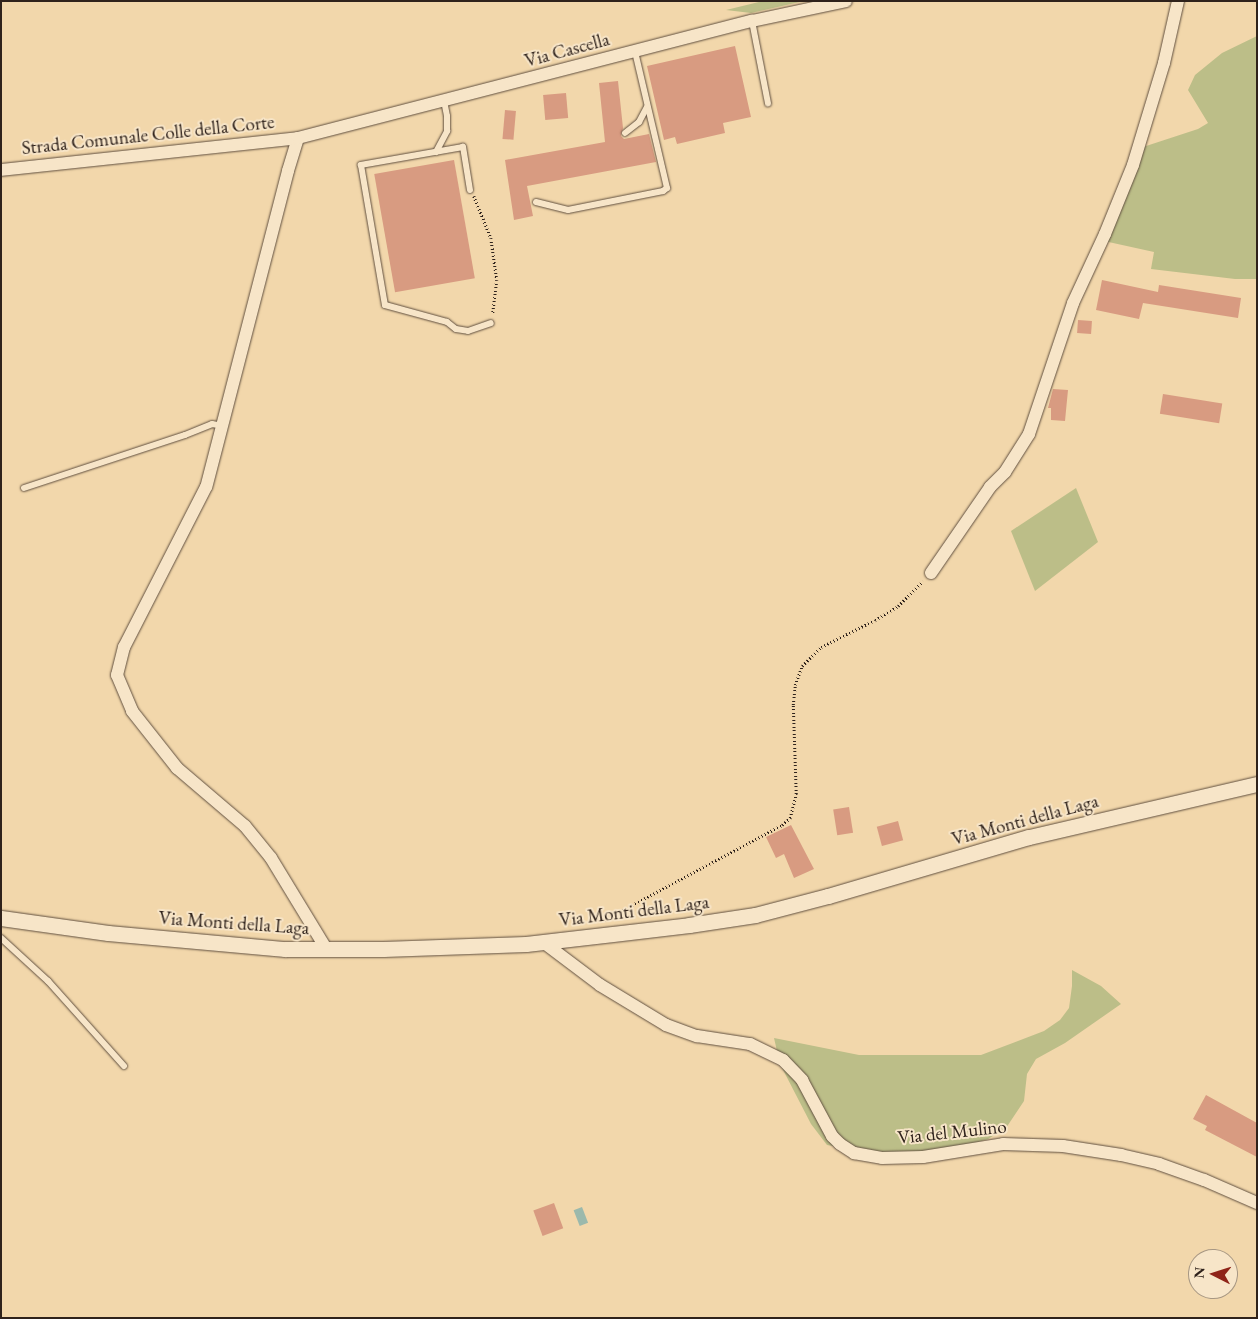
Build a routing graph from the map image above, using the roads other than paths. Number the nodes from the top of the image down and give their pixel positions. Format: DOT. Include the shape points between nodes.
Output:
graph roads {
  1 [pos="846,1"];
  2 [pos="1178,1"];
  3 [pos="752,21"];
  4 [pos="635,52"];
  5 [pos="444,101"];
  6 [pos="768,103"];
  7 [pos="646,107"];
  8 [pos="625,133"];
  9 [pos="298,138"];
  10 [pos="436,152"];
  11 [pos="1,170"];
  12 [pos="470,190"];
  13 [pos="536,202"];
  14 [pos="491,323"];
  15 [pos="223,426"];
  16 [pos="24,488"];
  17 [pos="931,573"];
  18 [pos="1257,784"];
  19 [pos="1,918"];
  20 [pos="1,938"];
  21 [pos="543,942"];
  22 [pos="327,950"];
  23 [pos="124,1066"];
  24 [pos="1257,1203"];
  1 -- 3 [label="street, Via Cascella"];
  2 -- 17 [label="street" via="1164,63 1133,165 1073,303 1029,434"];
  3 -- 4 [label="street, Via Cascella"];
  3 -- 6 [label="lane"];
  4 -- 5 [label="street, Via Cascella"];
  4 -- 7 [label="lane"];
  5 -- 9 [label="street, Via Cascella"];
  5 -- 10 [label="lane" via="447,131"];
  7 -- 8 [label="lane" via="639,122"];
  7 -- 13 [label="lane" via="656,134 667,188 664,191 568,210"];
  9 -- 11 [label="street, Strada Comunale Colle della Corte"];
  9 -- 15 [label="street"];
  10 -- 12 [label="lane" via="463,148"];
  10 -- 14 [label="lane" via="361,166 385,305 447,322 456,329 468,331"];
  15 -- 16 [label="lane" via="212,424"];
  15 -- 22 [label="street" via="206,487 124,647 116,675 132,711 177,768 245,826 271,858"];
  18 -- 21 [label="street, Via Monti della Laga" via="1036,835 755,915"];
  19 -- 22 [label="street, Via Monti della Laga" via="173,940"];
  20 -- 23 [label="lane" via="48,981"];
  21 -- 22 [label="street, Via Monti della Laga"];
  21 -- 24 [label="street, Via del Mulino" via="592,979 666,1025 697,1036 750,1044 783,1060 802,1080 832,1136 854,1153 882,1158 923,1157 1003,1144 1062,1146 1159,1164"];
}
